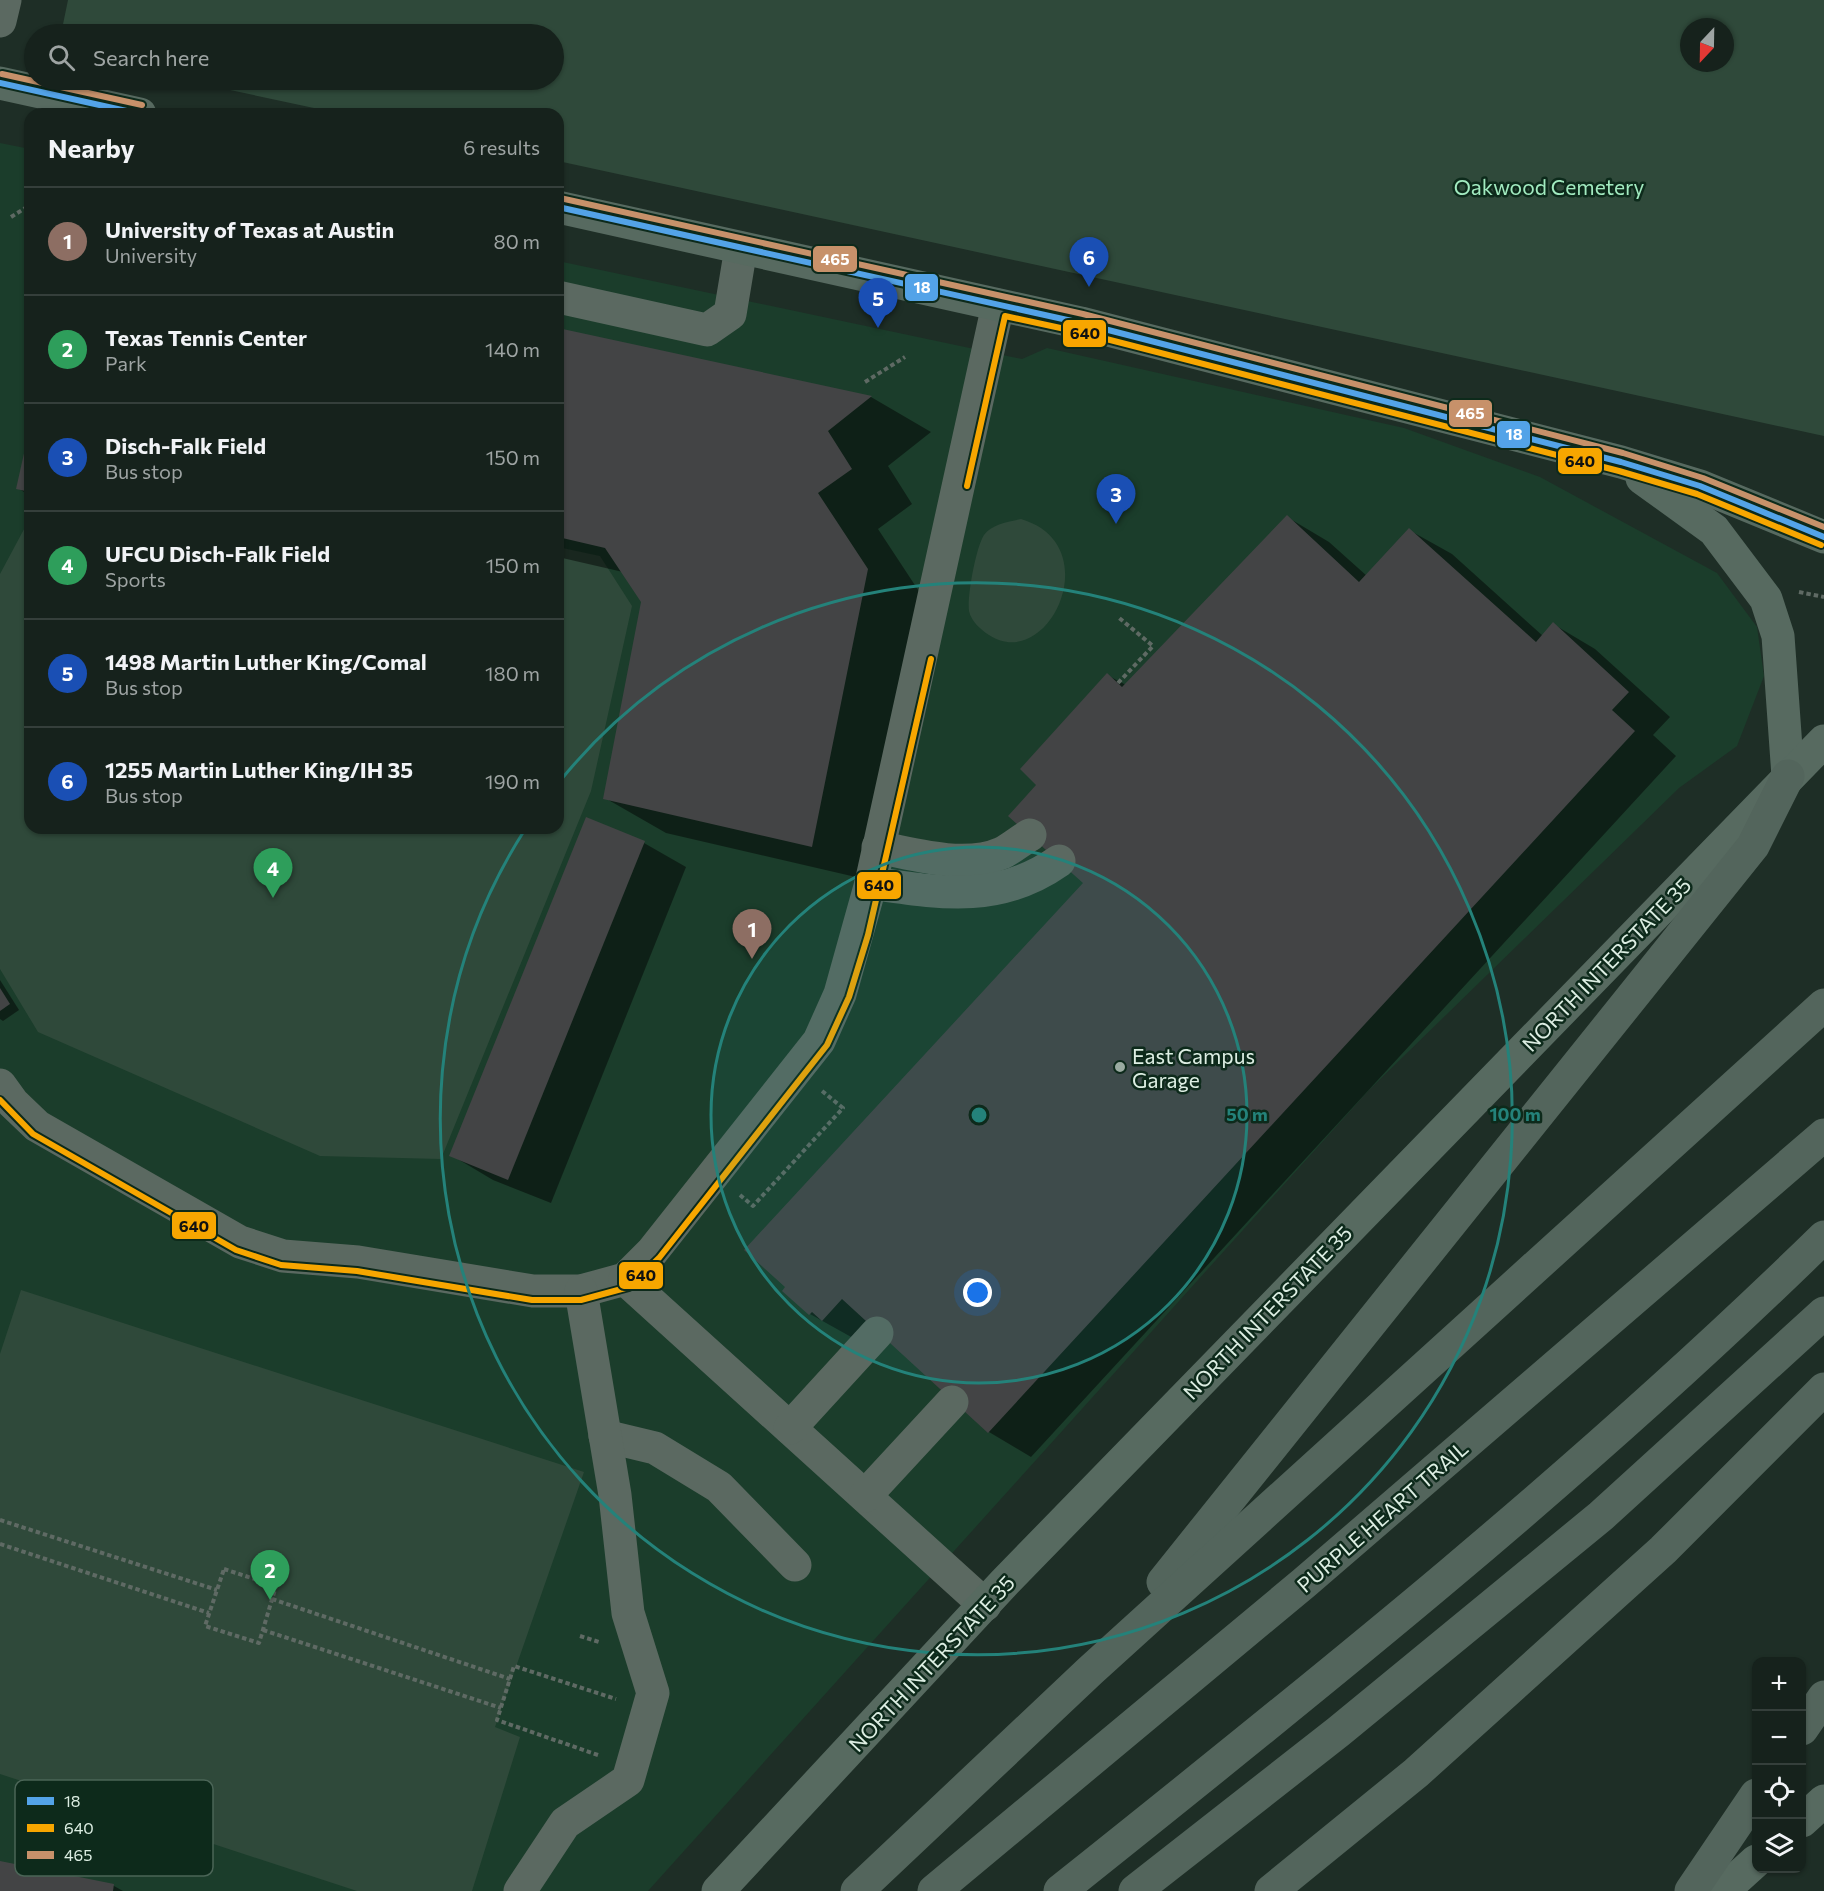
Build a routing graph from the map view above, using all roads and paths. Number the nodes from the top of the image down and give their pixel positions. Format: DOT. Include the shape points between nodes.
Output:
graph roads {
  1 [pos="5,0"];
  2 [pos="0,21"];
  3 [pos="0,82"];
  4 [pos="24,87"];
  5 [pos="35,90"];
  6 [pos="114,108"];
  7 [pos="564,208"];
  8 [pos="24,209"];
  9 [pos="11,217"];
  10 [pos="741,248"];
  11 [pos="564,298"];
  12 [pos="998,305"];
  13 [pos="905,357"];
  14 [pos="865,382"];
  15 [pos="1621,462"];
  16 [pos="1824,537"];
  17 [pos="1118,617"];
  18 [pos="1118,683"];
  19 [pos="1824,741"];
  20 [pos="1788,776"];
  21 [pos="1030,835"];
  22 [pos="878,847"];
  23 [pos="1059,861"];
  24 [pos="871,883"];
  25 [pos="1824,1005"];
  26 [pos="0,1085"];
  27 [pos="832,1100"];
  28 [pos="1824,1135"];
  29 [pos="736,1192"];
  30 [pos="1824,1237"];
  31 [pos="625,1280"];
  32 [pos="581,1291"];
  33 [pos="1824,1313"];
  34 [pos="877,1333"];
  35 [pos="1824,1389"];
  36 [pos="952,1402"];
  37 [pos="790,1428"];
  38 [pos="605,1436"];
  39 [pos="865,1496"];
  40 [pos="0,1520"];
  41 [pos="0,1544"];
  42 [pos="795,1565"];
  43 [pos="217,1590"];
  44 [pos="273,1599"];
  45 [pos="985,1605"];
  46 [pos="209,1613"];
  47 [pos="263,1629"];
  48 [pos="1090,1671"];
  49 [pos="510,1679"];
  50 [pos="1824,1697"];
  51 [pos="501,1708"];
  52 [pos="648,1710"];
  53 [pos="1806,1724"];
  54 [pos="632,1766"];
  55 [pos="1752,1801"];
  56 [pos="1824,1801"];
  57 [pos="1804,1819"];
  58 [pos="1138,1829"];
  59 [pos="1752,1865"];
  60 [pos="864,1884"];
  61 [pos="520,1891"];
  62 [pos="718,1891"];
  63 [pos="934,1891"];
  64 [pos="1044,1891"];
  65 [pos="1060,1891"];
  66 [pos="1135,1891"];
  67 [pos="1271,1891"];
  68 [pos="1691,1891"];
  69 [pos="1723,1891"];
  1 -- 2 [label="street"];
  3 -- 4 [label="main road"];
  5 -- 6 [label="main road"];
  7 -- 10 [label="main road"];
  8 -- 9 [label="path"];
  10 -- 11 [label="street" via="730,314 707,330"];
  10 -- 12 [label="main road"];
  12 -- 15 [label="main road"];
  12 -- 22 [label="street"];
  13 -- 14 [label="path"];
  15 -- 16 [label="main road" via="1700,486"];
  15 -- 20 [label="main road" via="1714,530 1766,599 1778,636"];
  17 -- 18 [label="path" via="1153,646"];
  19 -- 20 [label="main road, NORTH INTERSTATE 35"];
  20 -- 45 [label="main road, NORTH INTERSTATE 35"];
  20 -- 48 [label="highway" via="1753,846"];
  21 -- 22 [label="street" via="1001,853 959,861"];
  22 -- 24 [label="street"];
  23 -- 24 [label="street" via="1017,883 981,892 939,893"];
  24 -- 31 [label="street" via="840,994 819,1041 652,1252"];
  25 -- 48 [label="highway"];
  26 -- 32 [label="street" via="38,1126 240,1242 283,1256 358,1262 533,1291"];
  27 -- 29 [label="path" via="843,1108 753,1206"];
  28 -- 63 [label="highway, PURPLE HEART TRAIL" via="1304,1583"];
  30 -- 58 [label="highway" via="1739,1321 1517,1519"];
  31 -- 32 [label="street"];
  31 -- 37 [label="street"];
  32 -- 38 [label="street"];
  33 -- 66 [label="highway" via="1601,1516 1338,1732"];
  34 -- 37 [label="street"];
  35 -- 67 [label="highway" via="1654,1558 1416,1773"];
  36 -- 39 [label="street"];
  37 -- 39 [label="street"];
  38 -- 42 [label="street" via="656,1448 719,1487"];
  38 -- 52 [label="street" via="628,1613 653,1693"];
  39 -- 45 [label="street"];
  40 -- 43 [label="path"];
  41 -- 46 [label="path"];
  43 -- 44 [label="path" via="224,1569 276,1586"];
  43 -- 46 [label="path"];
  44 -- 47 [label="path"];
  44 -- 49 [label="path"];
  45 -- 62 [label="main road, NORTH INTERSTATE 35"];
  46 -- 47 [label="path" via="206,1626 259,1643"];
  47 -- 51 [label="path"];
  48 -- 60 [label="highway"];
  49 -- 51 [label="path"];
  49 -- 52 [label="path" via="514,1666"];
  50 -- 53 [label="highway"];
  51 -- 54 [label="path" via="497,1720"];
  52 -- 54 [label="street"];
  54 -- 61 [label="street" via="628,1780 565,1823"];
  55 -- 68 [label="highway"];
  56 -- 57 [label="main road"];
  58 -- 64 [label="highway"];
  58 -- 65 [label="highway"];
  59 -- 69 [label="main road"];
}
